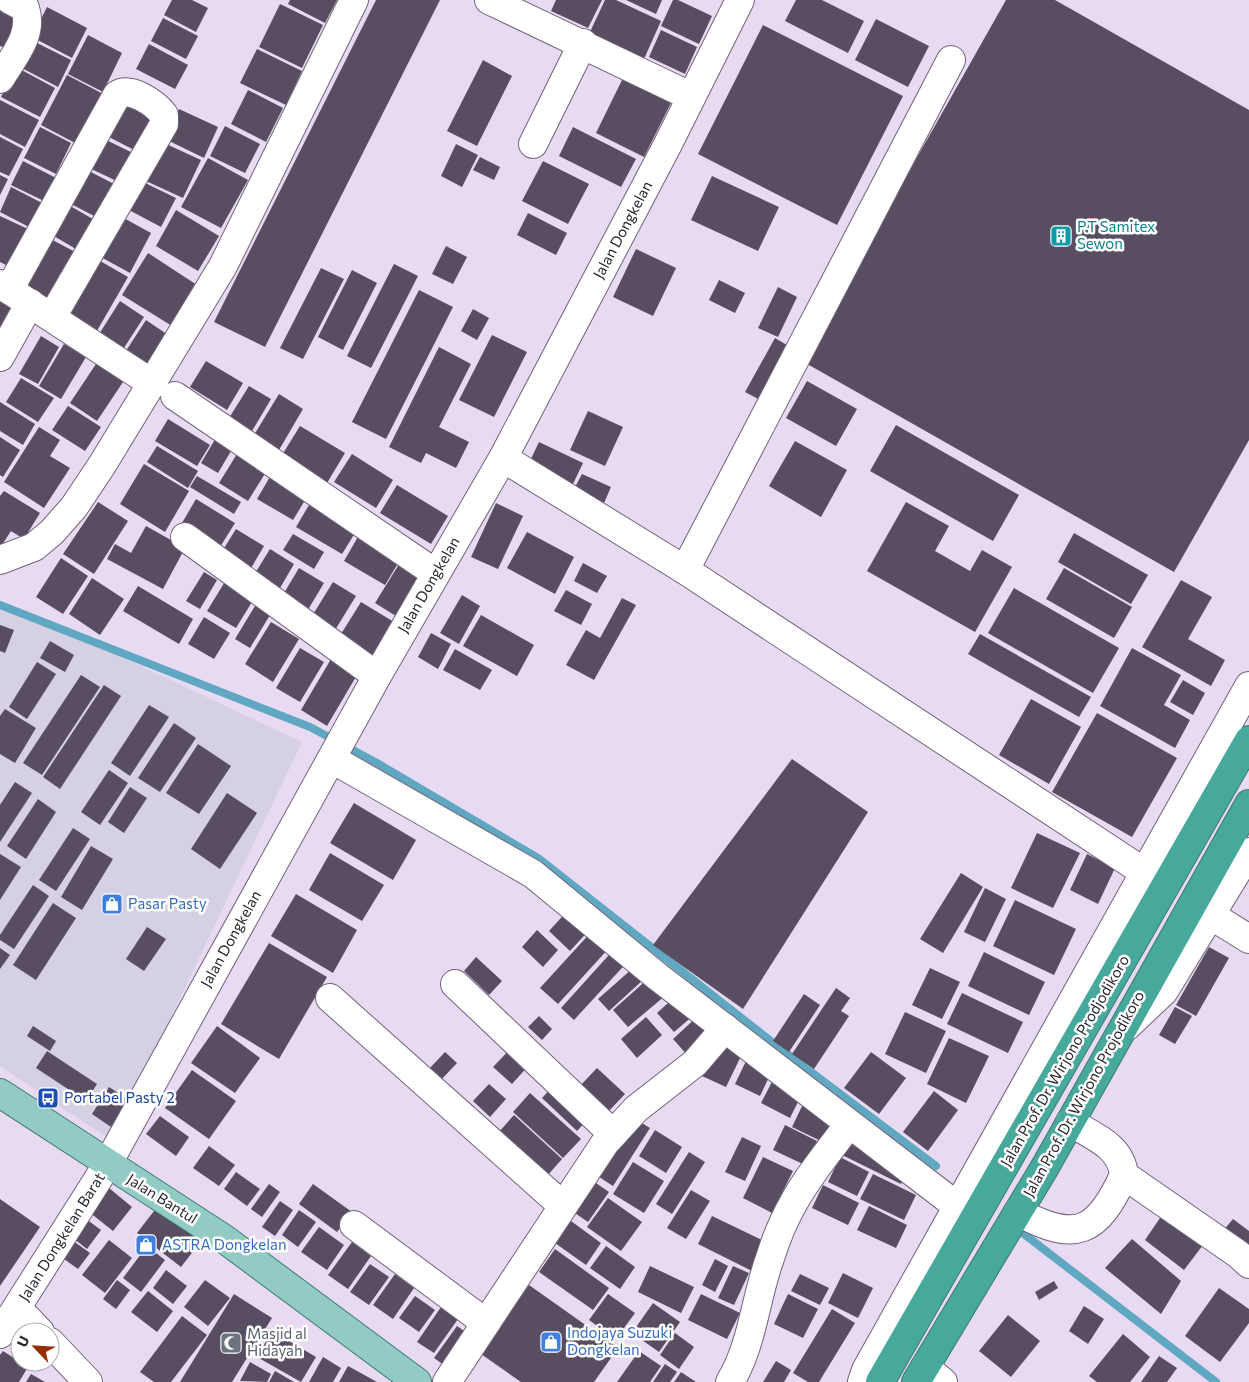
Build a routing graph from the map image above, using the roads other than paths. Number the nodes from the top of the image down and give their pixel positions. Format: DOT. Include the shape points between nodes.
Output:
graph roads {
  1 [pos="10,0"];
  2 [pos="354,0"];
  3 [pos="489,0"];
  4 [pos="740,0"];
  5 [pos="583,43"];
  6 [pos="951,60"];
  7 [pos="0,79"];
  8 [pos="690,96"];
  9 [pos="533,144"];
  10 [pos="13,292"];
  11 [pos="52,317"];
  12 [pos="0,357"];
  13 [pos="164,390"];
  14 [pos="503,458"];
  15 [pos="185,537"];
  16 [pos="0,560"];
  17 [pos="685,570"];
  18 [pos="435,573"];
  19 [pos="377,676"];
  20 [pos="1249,686"];
  21 [pos="1249,740"];
  22 [pos="332,759"];
  23 [pos="1249,804"];
  24 [pos="1249,852"];
  25 [pos="1144,872"];
  26 [pos="1212,916"];
  27 [pos="1249,939"];
  28 [pos="455,984"];
  29 [pos="330,998"];
  30 [pos="726,1028"];
  31 [pos="1118,1035"];
  32 [pos="0,1093"];
  33 [pos="1070,1122"];
  34 [pos="850,1124"];
  35 [pos="612,1134"];
  36 [pos="108,1165"];
  37 [pos="1124,1175"];
  38 [pos="563,1206"];
  39 [pos="957,1206"];
  40 [pos="1018,1212"];
  41 [pos="354,1224"];
  42 [pos="1249,1264"];
  43 [pos="17,1308"];
  44 [pos="30,1322"];
  45 [pos="486,1323"];
  46 [pos="0,1334"];
  47 [pos="60,1353"];
  48 [pos="928,1377"];
  49 [pos="88,1382"];
  50 [pos="417,1382"];
  51 [pos="447,1382"];
  52 [pos="730,1382"];
  53 [pos="862,1382"];
  54 [pos="880,1382"];
  1 -- 7 [label="street" via="25,8 28,24 25,37"];
  2 -- 13 [label="street"];
  3 -- 5 [label="street"];
  4 -- 8 [label="street, Jalan Dongkelan"];
  5 -- 8 [label="street"];
  5 -- 9 [label="street"];
  6 -- 17 [label="street"];
  8 -- 14 [label="street, Jalan Dongkelan"];
  10 -- 11 [label="street"];
  10 -- 11 [label="street" via="116,95 122,91 130,92 159,108 164,114 164,124"];
  10 -- 12 [label="street"];
  11 -- 13 [label="street"];
  13 -- 16 [label="street" via="52,532 34,547"];
  13 -- 18 [label="street"];
  14 -- 17 [label="street"];
  14 -- 18 [label="street, Jalan Dongkelan"];
  15 -- 19 [label="street"];
  17 -- 25 [label="street"];
  18 -- 19 [label="street, Jalan Dongkelan"];
  19 -- 22 [label="street, Jalan Dongkelan"];
  20 -- 25 [label="street"];
  21 -- 54 [label="highway, Jalan Prof. Dr. Wirjono Prodjodikoro"];
  22 -- 30 [label="street" via="532,874 658,978"];
  22 -- 36 [label="street, Jalan Dongkelan"];
  23 -- 31 [label="highway, Jalan Prof. Dr. Wirjono Projodikoro"];
  24 -- 26 [label="street"];
  25 -- 39 [label="street"];
  26 -- 27 [label="street"];
  26 -- 31 [label="street" via="1164,991"];
  28 -- 35 [label="street"];
  29 -- 38 [label="street"];
  30 -- 34 [label="street"];
  30 -- 35 [label="street" via="695,1063 636,1109"];
  31 -- 33 [label="highway, Jalan Prof. Dr. Wirjono Projodikoro"];
  32 -- 36 [label="main road, Jalan Bantul"];
  33 -- 37 [label="street" via="1116,1152 1123,1163"];
  33 -- 40 [label="highway, Jalan Prof. Dr. Wirjono Projodikoro"];
  34 -- 39 [label="street"];
  34 -- 52 [label="street" via="794,1201 785,1219 770,1258 739,1368"];
  35 -- 38 [label="street"];
  36 -- 43 [label="street, Jalan Dongkelan Barat"];
  36 -- 50 [label="main road, Jalan Bantul" via="222,1238"];
  37 -- 40 [label="street" via="1104,1210 1084,1228 1056,1229"];
  37 -- 42 [label="street"];
  38 -- 45 [label="street"];
  39 -- 53 [label="street"];
  40 -- 48 [label="highway, Jalan Prof. Dr. Wirjono Projodikoro"];
  41 -- 45 [label="street"];
  43 -- 44 [label="street"];
  43 -- 46 [label="street, Jalan Dongkelan Barat"];
  45 -- 51 [label="street"];
  47 -- 49 [label="street"];
}
